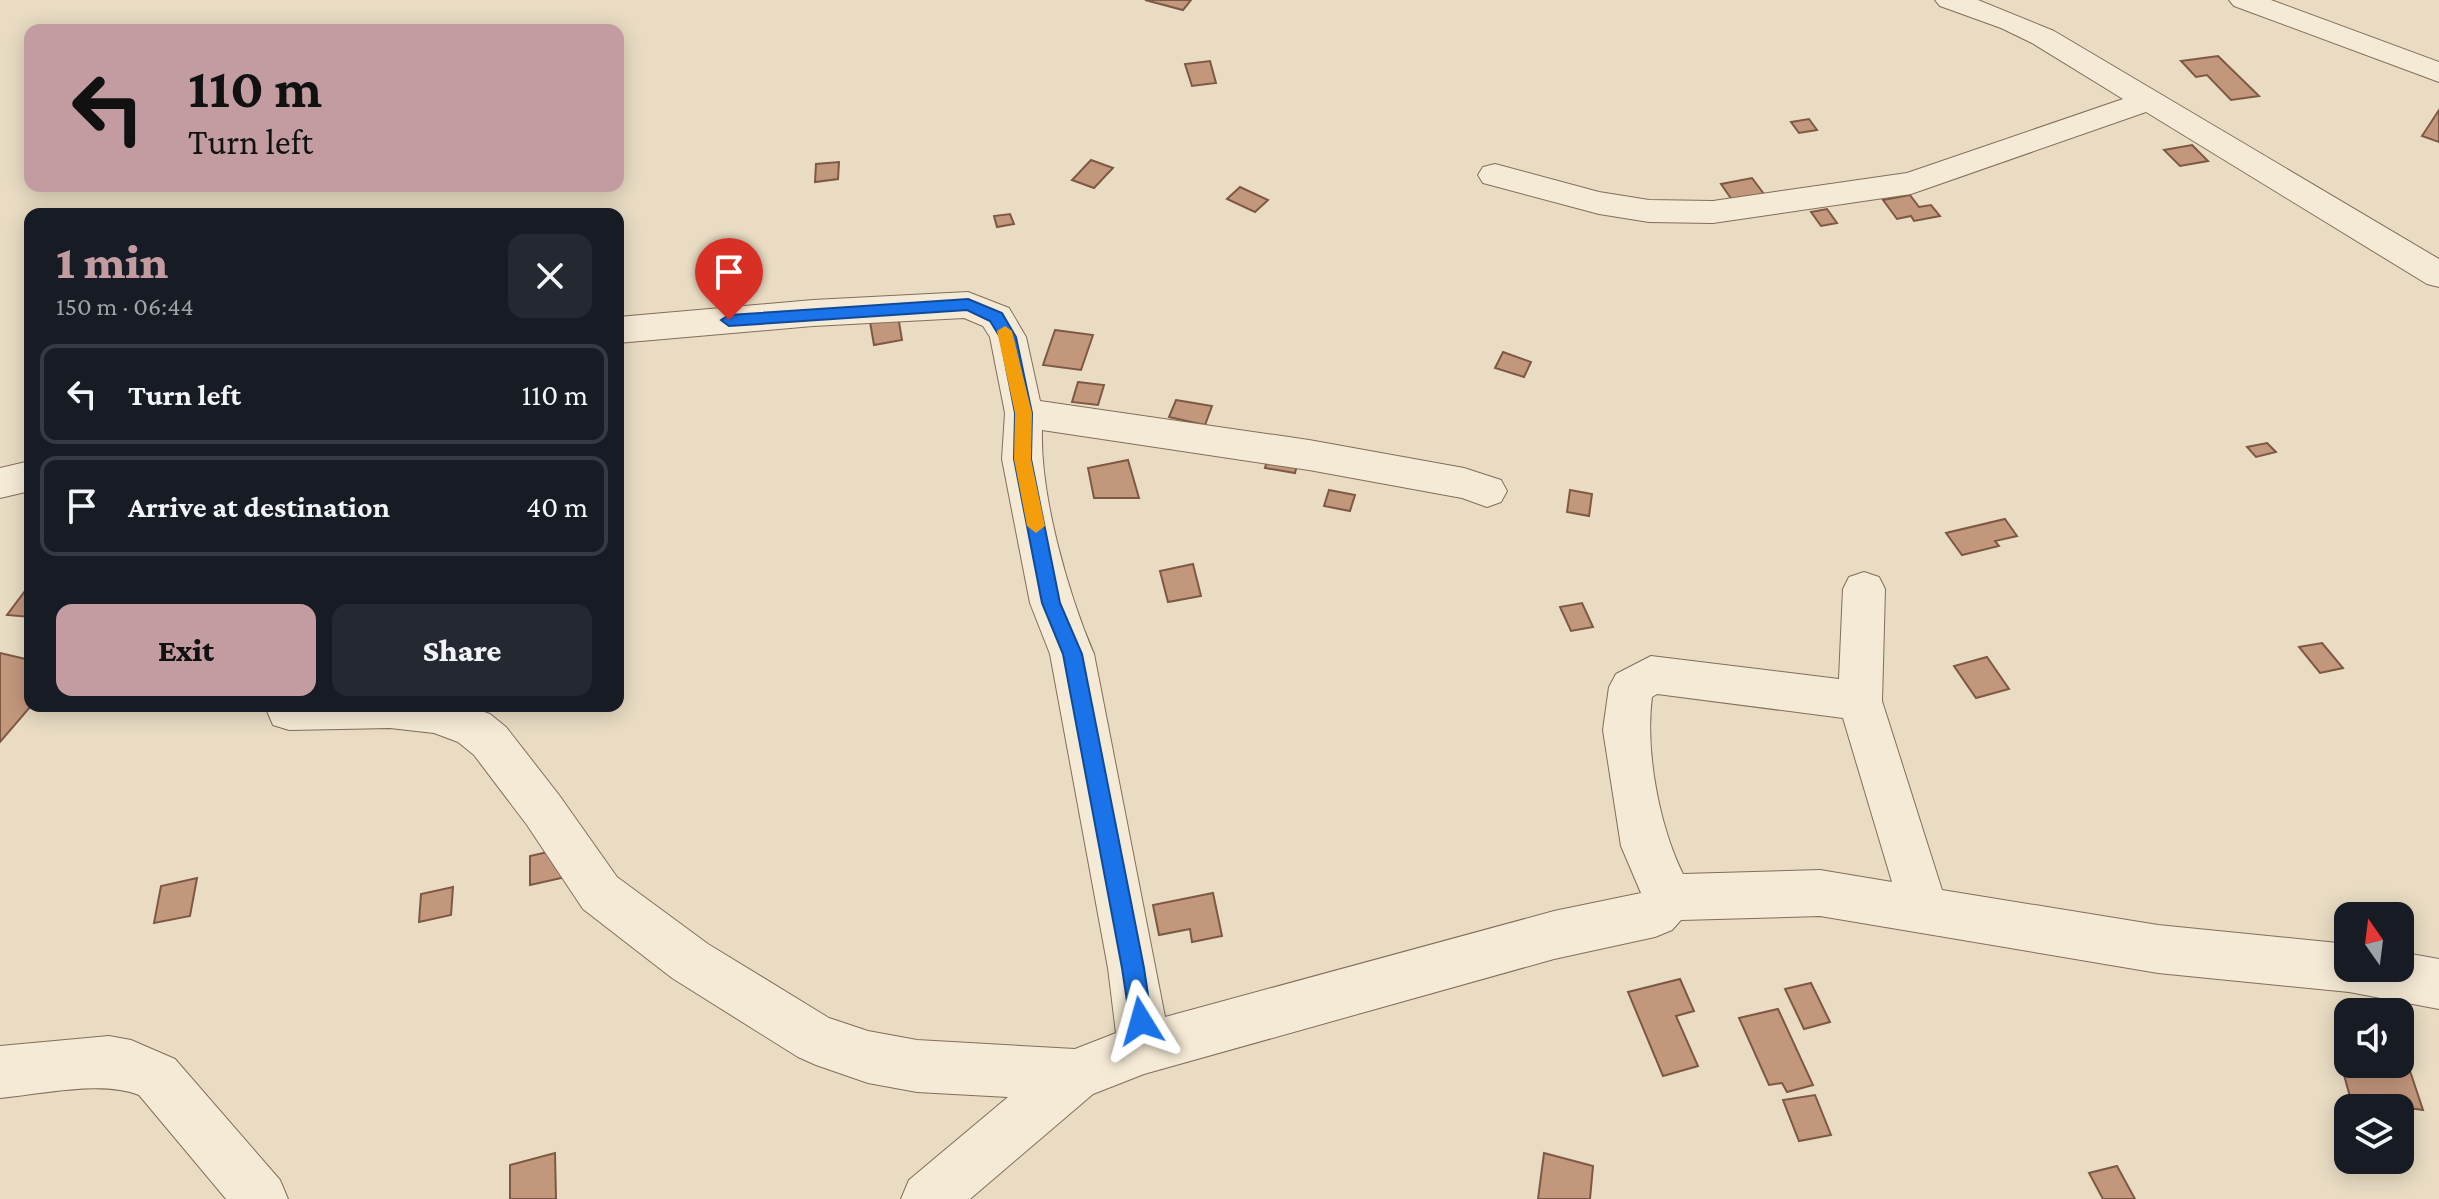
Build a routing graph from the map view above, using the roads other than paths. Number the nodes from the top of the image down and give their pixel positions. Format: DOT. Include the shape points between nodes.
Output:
graph roads {
  1 [pos="1950,0"];
  2 [pos="2244,0"];
  3 [pos="2439,73"];
  4 [pos="2150,100"];
  5 [pos="1495,175"];
  6 [pos="2439,275"];
  7 [pos="624,329"];
  8 [pos="1024,413"];
  9 [pos="24,477"];
  10 [pos="0,483"];
  11 [pos="1487,491"];
  12 [pos="1864,589"];
  13 [pos="1860,701"];
  14 [pos="416,712"];
  15 [pos="1669,897"];
  16 [pos="1925,912"];
  17 [pos="2334,967"];
  18 [pos="2414,980"];
  19 [pos="2439,984"];
  20 [pos="1144,1048"];
  21 [pos="0,1072"];
  22 [pos="1075,1075"];
  23 [pos="261,1199"];
  24 [pos="928,1199"];
  1 -- 4 [label="street" via="2043,37"];
  2 -- 3 [label="street"];
  4 -- 5 [label="street" via="1911,183 1713,212 1649,211 1599,203"];
  4 -- 6 [label="street"];
  7 -- 8 [label="street" via="968,305 996,317 1008,337"];
  8 -- 11 [label="street" via="1309,455"];
  8 -- 20 [label="street" via="1022,459 1051,603 1072,654"];
  9 -- 10 [label="street"];
  12 -- 13 [label="street"];
  13 -- 15 [label="street" via="1651,675 1631,687 1625,730 1642,831"];
  13 -- 16 [label="street"];
  14 -- 22 [label="street" via="474,728 490,741 600,893 690,961 816,1039 917,1066"];
  15 -- 16 [label="street" via="1820,893"];
  15 -- 20 [label="street" via="1655,914 1554,935"];
  16 -- 17 [label="street" via="2158,949"];
  18 -- 19 [label="street"];
  20 -- 22 [label="street"];
  21 -- 23 [label="street" via="109,1062 157,1077"];
  22 -- 24 [label="street"];
}
